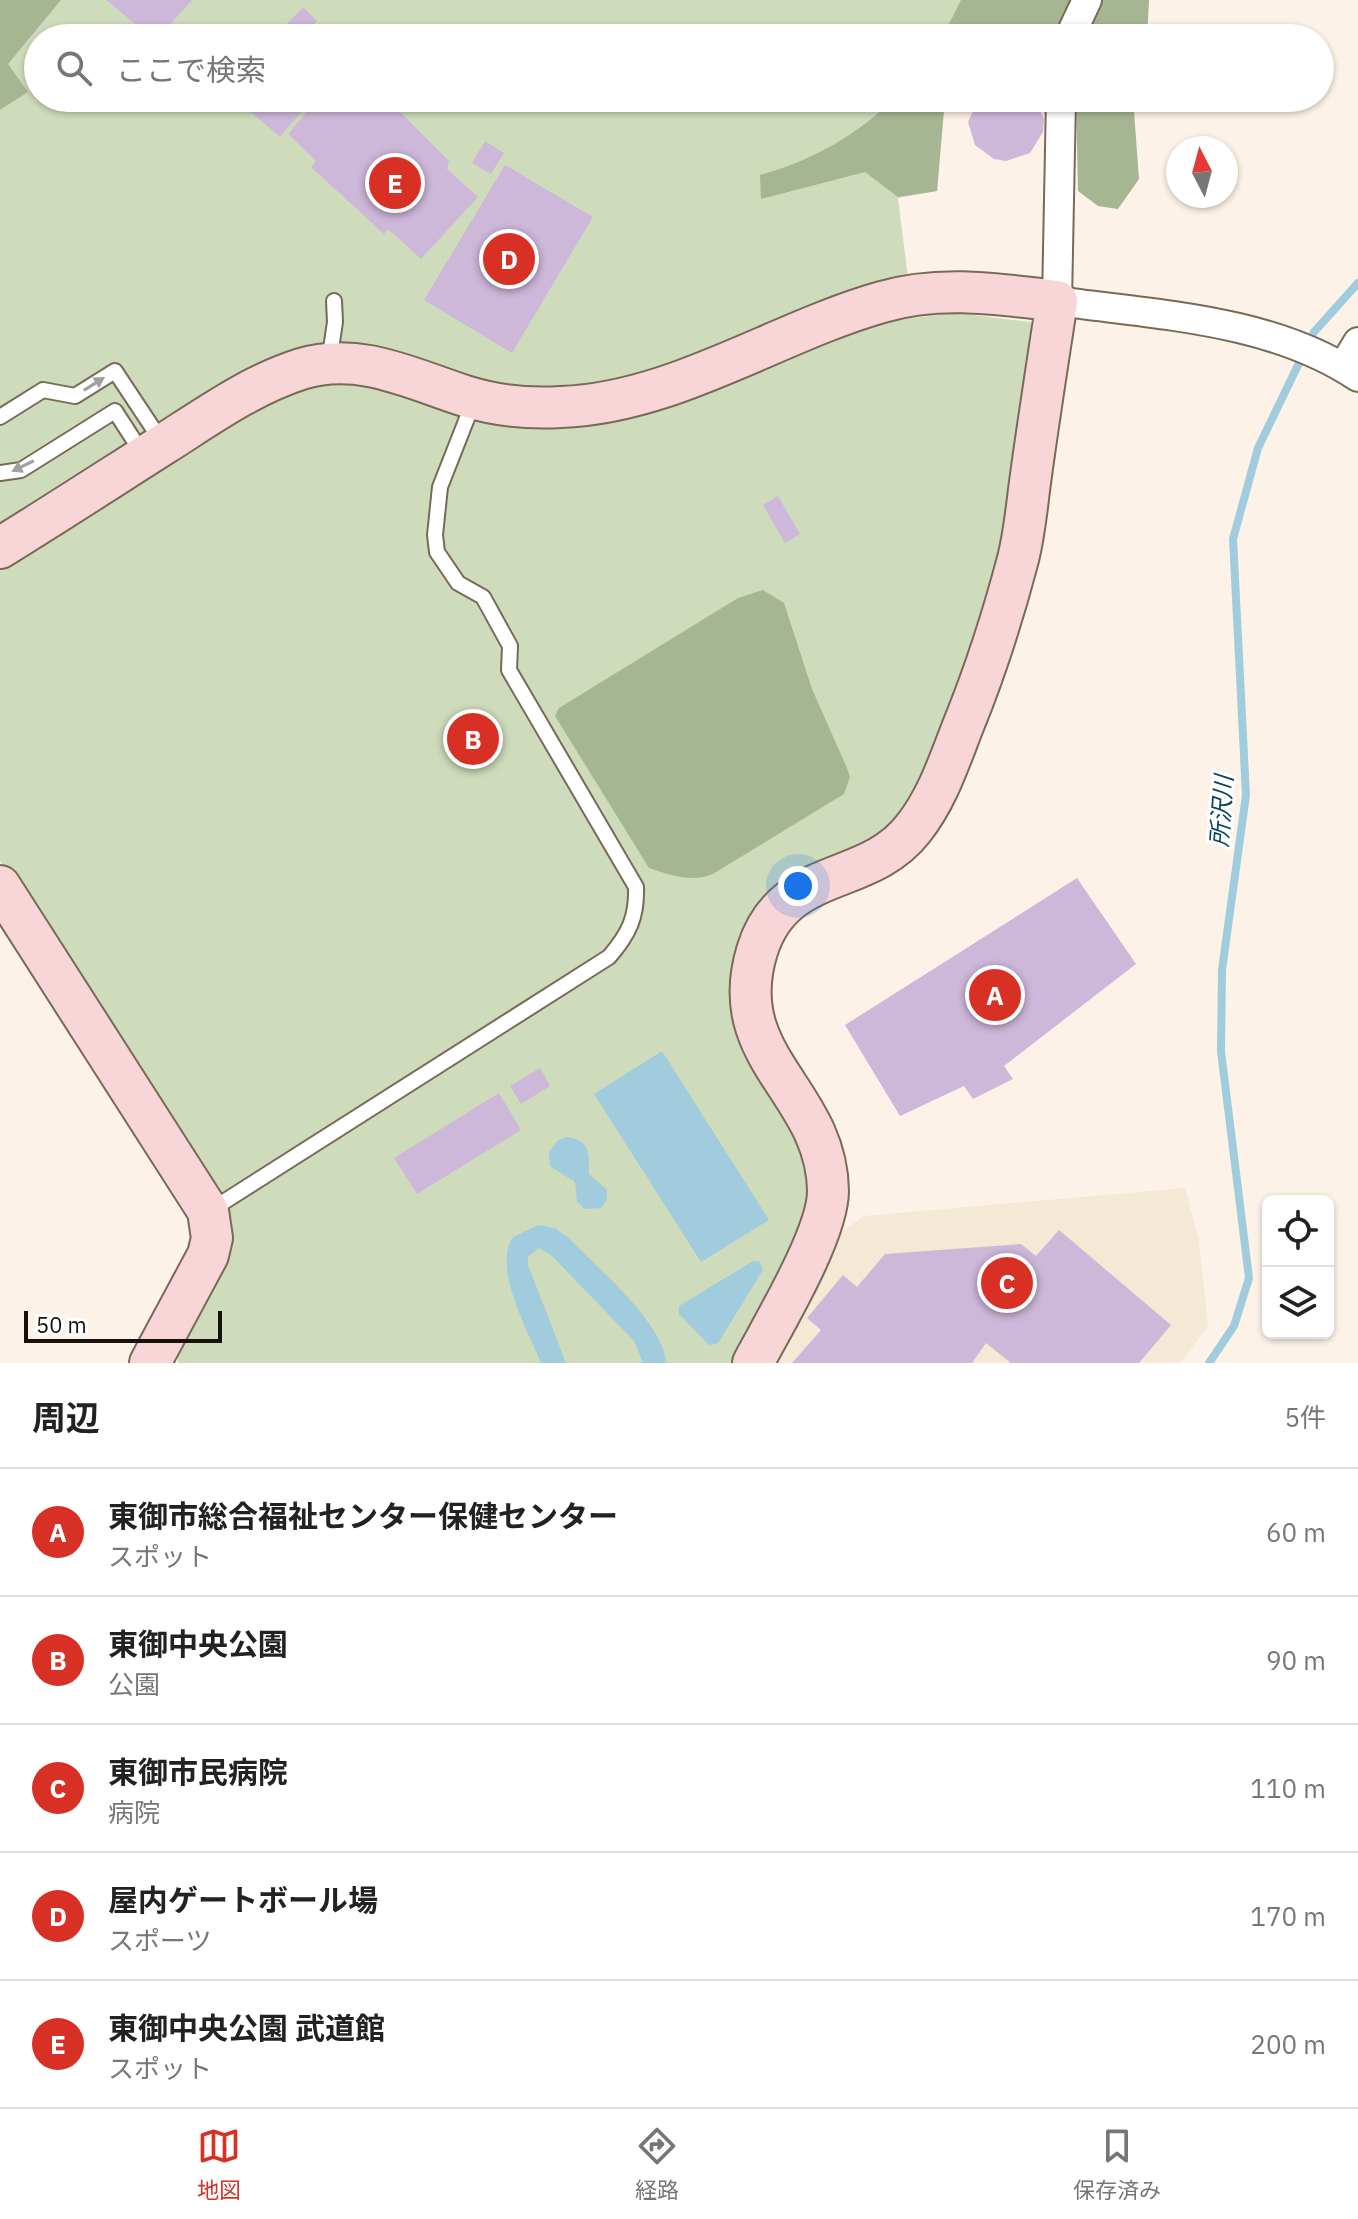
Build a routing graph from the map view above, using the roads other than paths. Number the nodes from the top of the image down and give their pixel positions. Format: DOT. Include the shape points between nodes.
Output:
graph roads {
  1 [pos="1087,0"];
  2 [pos="1076,24"];
  3 [pos="1061,112"];
  4 [pos="334,301"];
  5 [pos="1057,301"];
  6 [pos="1358,342"];
  7 [pos="329,363"];
  8 [pos="1342,367"];
  9 [pos="475,398"];
  10 [pos="0,417"];
  11 [pos="154,450"];
  12 [pos="0,473"];
  13 [pos="0,548"];
  14 [pos="0,886"];
  15 [pos="208,1211"];
  16 [pos="150,1363"];
  17 [pos="753,1363"];
  1 -- 2 [label="street"];
  3 -- 5 [label="street"];
  4 -- 7 [label="lane"];
  5 -- 8 [label="street" via="1231,328 1277,339"];
  5 -- 9 [label="street" via="951,291 886,292 670,383 616,399 513,407"];
  5 -- 17 [label="street" via="1019,556 984,673 930,806 889,854 811,884 789,901 770,921 758,947 750,989 755,1032 820,1142 828,1195 814,1243"];
  6 -- 8 [label="street"];
  7 -- 9 [label="street" via="400,372"];
  7 -- 11 [label="street" via="266,381"];
  9 -- 15 [label="lane" via="440,487 437,552 458,583 483,597 510,646 509,670 636,887 637,910 627,936 609,957"];
  10 -- 11 [label="lane, one-way" via="43,390 75,396 115,371"];
  11 -- 12 [label="lane, one-way" via="115,411 21,470"];
  11 -- 13 [label="street"];
  14 -- 15 [label="street"];
  15 -- 16 [label="street" via="210,1264"];
}
